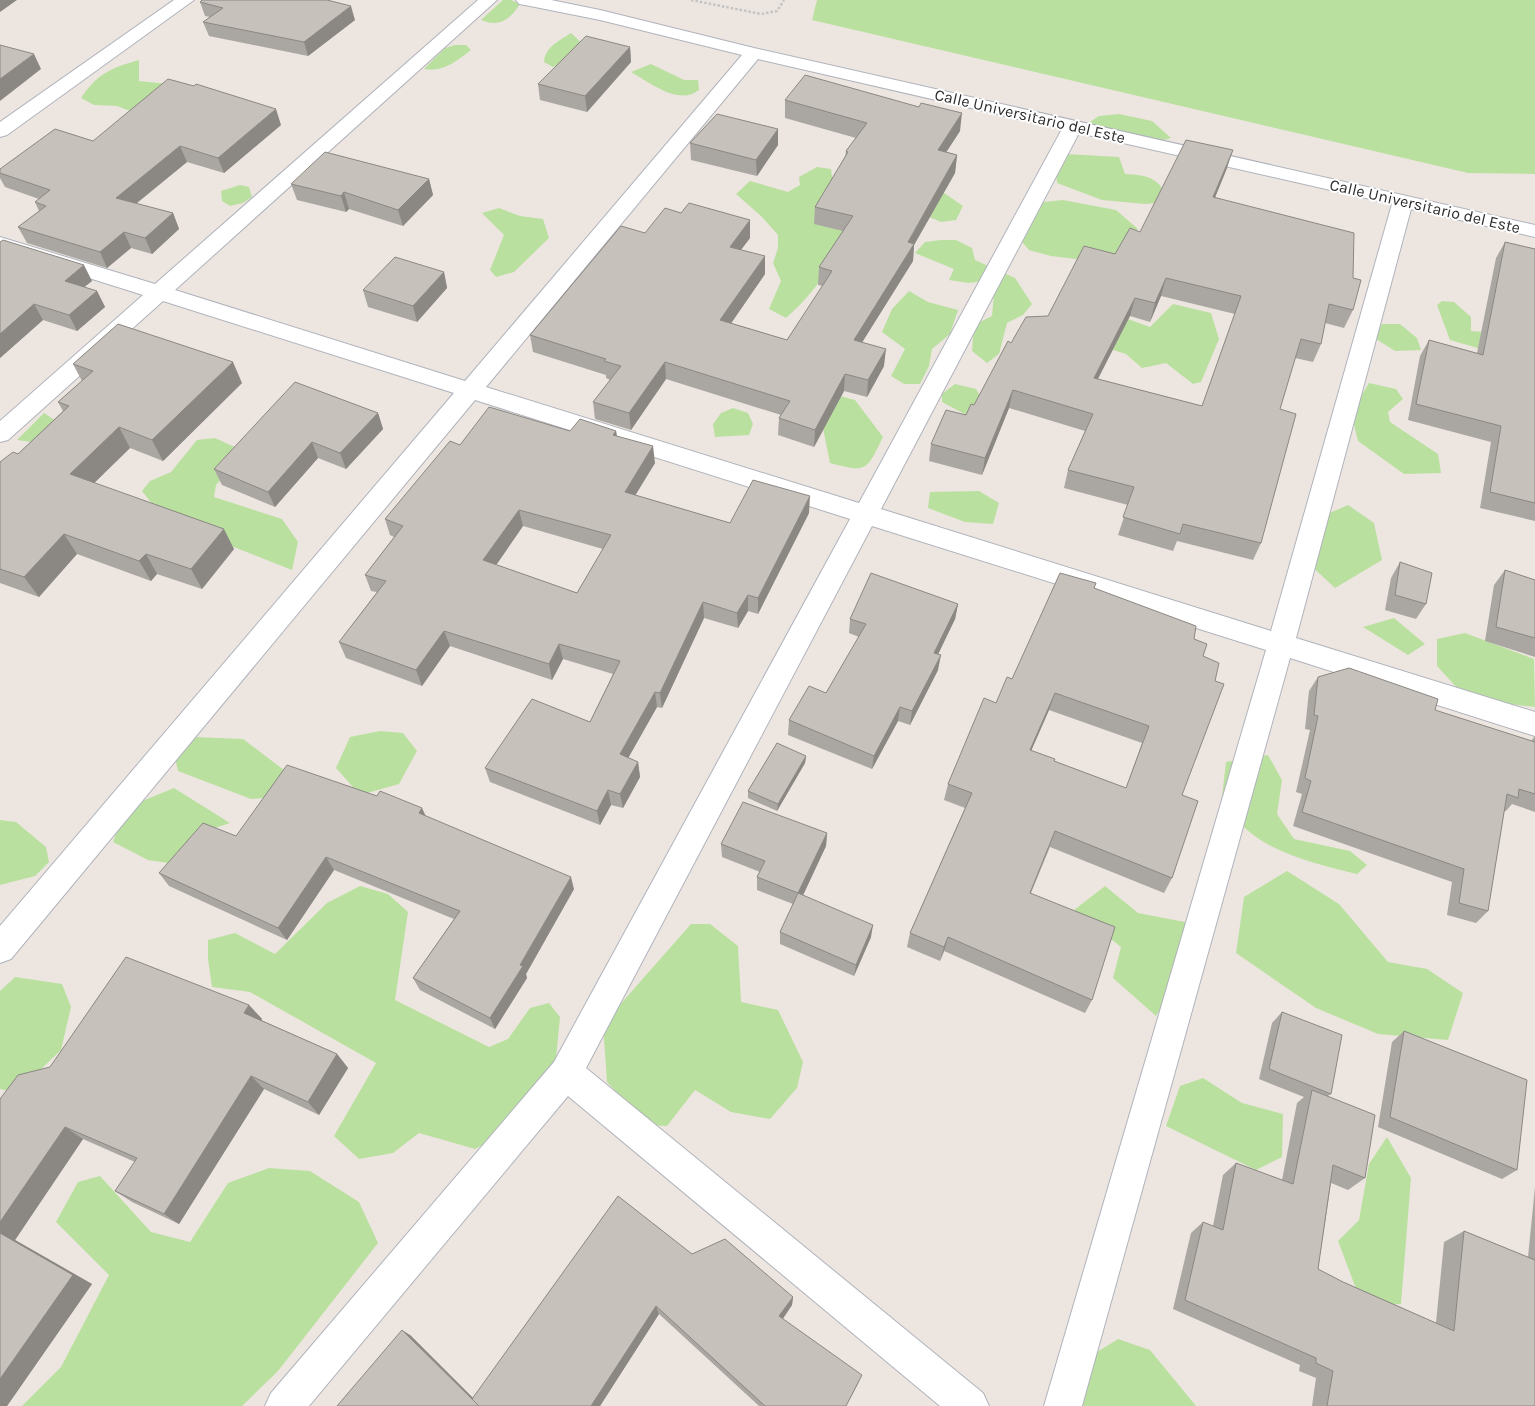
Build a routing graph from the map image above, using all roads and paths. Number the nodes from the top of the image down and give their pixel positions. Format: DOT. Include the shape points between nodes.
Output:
graph roads {
  1 [pos="185,0"];
  2 [pos="488,0"];
  3 [pos="525,0"];
  4 [pos="691,0"];
  5 [pos="784,0"];
  6 [pos="754,53"];
  7 [pos="1073,126"];
  8 [pos="0,132"];
  9 [pos="1404,201"];
  10 [pos="1535,231"];
  11 [pos="0,243"];
  12 [pos="158,293"];
  13 [pos="470,391"];
  14 [pos="0,434"];
  15 [pos="865,514"];
  16 [pos="1281,644"];
  17 [pos="1535,724"];
  18 [pos="0,950"];
  19 [pos="566,1074"];
  20 [pos="284,1406"];
  21 [pos="970,1406"];
  22 [pos="1063,1406"];
  1 -- 8 [label="street"];
  2 -- 12 [label="street"];
  3 -- 6 [label="street, Calle Universitario del Este"];
  4 -- 5 [label="path" via="761,14 777,11"];
  6 -- 7 [label="street, Calle Universitario del Este"];
  6 -- 13 [label="street"];
  7 -- 9 [label="street, Calle Universitario del Este"];
  7 -- 15 [label="street"];
  9 -- 10 [label="street, Calle Universitario del Este"];
  9 -- 16 [label="street"];
  11 -- 12 [label="street"];
  12 -- 13 [label="street"];
  12 -- 14 [label="street"];
  13 -- 15 [label="street"];
  13 -- 18 [label="street"];
  15 -- 16 [label="street"];
  15 -- 19 [label="street"];
  16 -- 17 [label="street"];
  16 -- 22 [label="street"];
  19 -- 20 [label="street"];
  19 -- 21 [label="street"];
}
